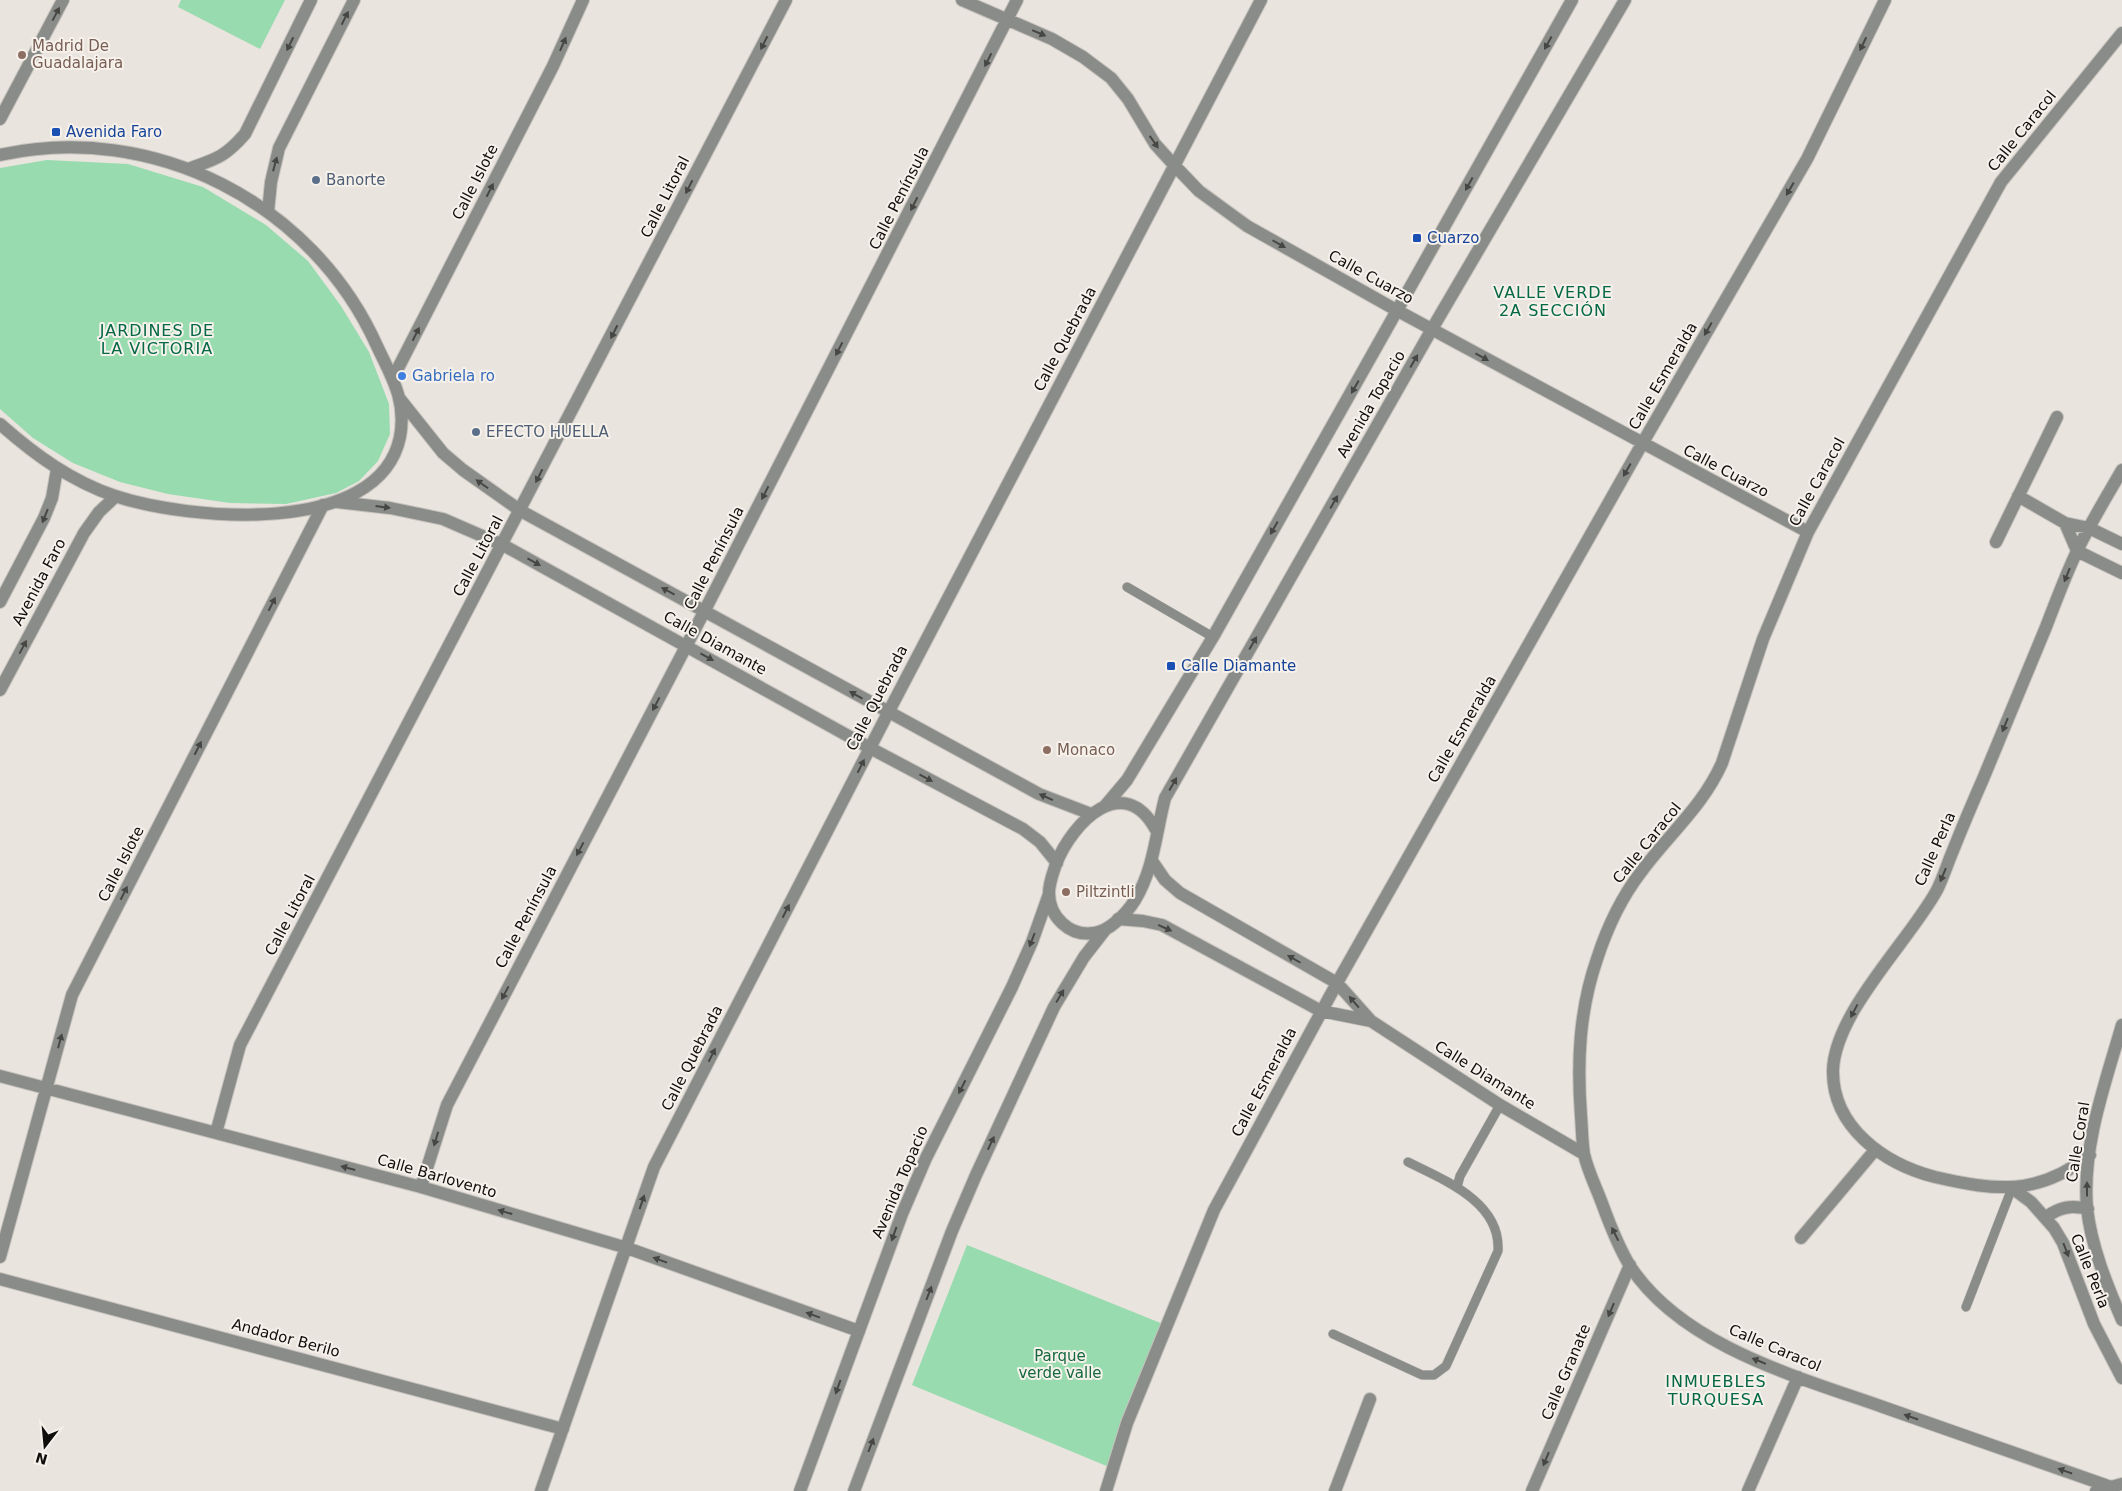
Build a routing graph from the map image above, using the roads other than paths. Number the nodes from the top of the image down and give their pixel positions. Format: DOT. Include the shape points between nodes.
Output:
graph roads {
  1 [pos="63,0"];
  2 [pos="311,0"];
  3 [pos="354,0"];
  4 [pos="583,0"];
  5 [pos="786,0"];
  6 [pos="962,0"];
  7 [pos="1017,0"];
  8 [pos="1261,0"];
  9 [pos="1572,0"];
  10 [pos="1625,0"];
  11 [pos="1884,0"];
  12 [pos="1008,20"];
  13 [pos="2122,33"];
  14 [pos="0,119"];
  15 [pos="0,155"];
  16 [pos="1174,165"];
  17 [pos="188,169"];
  18 [pos="268,212"];
  19 [pos="1398,311"];
  20 [pos="1432,329"];
  21 [pos="393,378"];
  22 [pos="399,398"];
  23 [pos="2057,416"];
  24 [pos="0,424"];
  25 [pos="1642,444"];
  26 [pos="57,469"];
  27 [pos="2122,470"];
  28 [pos="116,496"];
  29 [pos="2018,496"];
  30 [pos="329,503"];
  31 [pos="520,510"];
  32 [pos="2065,523"];
  33 [pos="2089,528"];
  34 [pos="1808,532"];
  35 [pos="1996,542"];
  36 [pos="503,544"];
  37 [pos="2122,544"];
  38 [pos="2077,551"];
  39 [pos="2122,573"];
  40 [pos="1127,587"];
  41 [pos="0,602"];
  42 [pos="705,610"];
  43 [pos="1213,637"];
  44 [pos="686,646"];
  45 [pos="0,690"];
  46 [pos="888,713"];
  47 [pos="870,748"];
  48 [pos="1105,806"];
  49 [pos="1091,814"];
  50 [pos="1156,830"];
  51 [pos="1152,861"];
  52 [pos="1057,863"];
  53 [pos="1048,894"];
  54 [pos="1118,919"];
  55 [pos="1104,930"];
  56 [pos="1337,983"];
  57 [pos="1321,1011"];
  58 [pos="1371,1021"];
  59 [pos="2122,1025"];
  60 [pos="0,1076"];
  61 [pos="47,1088"];
  62 [pos="1500,1105"];
  63 [pos="216,1133"];
  64 [pos="1875,1150"];
  65 [pos="1584,1154"];
  66 [pos="2090,1154"];
  67 [pos="1408,1162"];
  68 [pos="421,1187"];
  69 [pos="1458,1187"];
  70 [pos="2012,1188"];
  71 [pos="2088,1209"];
  72 [pos="2046,1217"];
  73 [pos="1801,1238"];
  74 [pos="627,1248"];
  75 [pos="0,1257"];
  76 [pos="1630,1266"];
  77 [pos="0,1278"];
  78 [pos="1966,1307"];
  79 [pos="2122,1320"];
  80 [pos="858,1331"];
  81 [pos="1333,1334"];
  82 [pos="1798,1377"];
  83 [pos="2122,1378"];
  84 [pos="1370,1400"];
  85 [pos="563,1429"];
  86 [pos="2116,1485"];
  87 [pos="542,1491"];
  88 [pos="800,1491"];
  89 [pos="854,1491"];
  90 [pos="1106,1491"];
  91 [pos="1335,1491"];
  92 [pos="1532,1491"];
  93 [pos="1748,1491"];
  94 [pos="2096,1491"];
  14 -- 1 [label="street, one-way"];
  2 -- 17 [label="street, one-way" via="245,134 231,150"];
  18 -- 3 [label="street, one-way" via="279,148"];
  21 -- 4 [label="street, Calle Islote, one-way" via="553,66"];
  5 -- 31 [label="street, Calle Litoral, one-way"];
  6 -- 12 [label="street, Calle Cuarzo"];
  7 -- 12 [label="street, Calle Península"];
  8 -- 16 [label="street, Calle Quebrada"];
  9 -- 19 [label="street, Avenida Topacio, one-way"];
  10 -- 20 [label="street, Avenida Topacio"];
  11 -- 25 [label="street, Calle Esmeralda, one-way" via="1807,158"];
  12 -- 16 [label="street, Calle Cuarzo, one-way" via="1052,39 1111,78 1155,144"];
  12 -- 42 [label="street, Calle Península, one-way"];
  13 -- 34 [label="street, Calle Caracol" via="2001,182"];
  15 -- 17 [label="street" via="32,149 87,148 145,156"];
  16 -- 19 [label="street, Calle Cuarzo, one-way" via="1199,191 1247,226"];
  16 -- 46 [label="street, Calle Quebrada"];
  17 -- 18 [label="street"];
  18 -- 21 [label="street" via="288,226 334,276 358,310"];
  19 -- 20 [label="street, Calle Cuarzo"];
  19 -- 43 [label="street, Avenida Topacio, one-way"];
  20 -- 25 [label="street, Calle Cuarzo, one-way"];
  50 -- 20 [label="street, Avenida Topacio, one-way" via="1165,798"];
  21 -- 22 [label="street"];
  22 -- 30 [label="street" via="400,434 388,467 361,490"];
  31 -- 22 [label="street, Calle Diamante, one-way" via="443,453"];
  23 -- 29 [label="street"];
  24 -- 26 [label="street"];
  25 -- 34 [label="street, Calle Cuarzo"];
  25 -- 56 [label="street, Calle Esmeralda, one-way"];
  26 -- 28 [label="street"];
  26 -- 41 [label="street, Avenida Faro, one-way" via="52,498 44,518"];
  27 -- 33 [label="street, Calle Perla"];
  28 -- 30 [label="street" via="181,511 233,515 283,513"];
  45 -- 28 [label="street, Avenida Faro, one-way" via="84,533"];
  29 -- 32 [label="street"];
  29 -- 35 [label="street"];
  30 -- 36 [label="street, Calle Diamante, one-way" via="390,508 443,518"];
  61 -- 30 [label="street, Calle Islote, one-way" via="72,995"];
  31 -- 36 [label="street, Calle Litoral"];
  42 -- 31 [label="street, Calle Diamante, one-way"];
  32 -- 33 [label="street"];
  32 -- 38 [label="street"];
  33 -- 37 [label="street"];
  33 -- 38 [label="street, Calle Perla"];
  34 -- 65 [label="street, Calle Caracol" via="1763,639 1714,782 1640,873 1622,901 1597,959 1587,993 1579,1045"];
  36 -- 44 [label="street, Calle Diamante, one-way"];
  36 -- 63 [label="street, Calle Litoral" via="240,1045"];
  38 -- 39 [label="street"];
  38 -- 64 [label="street, Calle Perla, one-way" via="1936,890 1855,1009 1840,1042 1833,1069 1837,1099 1859,1136"];
  40 -- 43 [label="lane"];
  42 -- 44 [label="street, Calle Península"];
  46 -- 42 [label="street, Calle Diamante, one-way"];
  43 -- 48 [label="street, Avenida Topacio" via="1128,780"];
  44 -- 47 [label="street, Calle Diamante, one-way"];
  44 -- 68 [label="street, Calle Península, one-way" via="447,1105"];
  46 -- 47 [label="street, Calle Quebrada"];
  49 -- 46 [label="street, Calle Diamante, one-way" via="1039,794"];
  47 -- 52 [label="street, Calle Diamante, one-way" via="1023,829 1040,842"];
  74 -- 47 [label="street, Calle Quebrada, one-way" via="654,1167"];
  48 -- 49 [label="street"];
  48 -- 50 [label="street" via="1124,802 1139,807 1149,816"];
  49 -- 52 [label="street" via="1067,841"];
  50 -- 51 [label="street"];
  51 -- 54 [label="street" via="1134,901"];
  56 -- 51 [label="street, Calle Diamante, one-way" via="1180,893 1165,880"];
  52 -- 53 [label="street"];
  53 -- 55 [label="street" via="1057,918 1064,926 1084,933"];
  53 -- 80 [label="street, Avenida Topacio, one-way" via="1012,987 926,1158"];
  54 -- 55 [label="street"];
  54 -- 57 [label="street, Calle Diamante, one-way" via="1162,925"];
  89 -- 55 [label="street, one-way" via="976,1175 1054,1007"];
  56 -- 57 [label="street, Calle Esmeralda"];
  58 -- 56 [label="street, Calle Diamante, one-way"];
  57 -- 58 [label="street, Calle Diamante"];
  57 -- 90 [label="street, Calle Esmeralda" via="1214,1210 1127,1423"];
  58 -- 62 [label="street, Calle Diamante"];
  59 -- 66 [label="street, Calle Coral" via="2100,1101"];
  60 -- 61 [label="street, Calle Barlovento"];
  61 -- 63 [label="street, Calle Barlovento"];
  61 -- 75 [label="street, Calle Islote"];
  62 -- 65 [label="street, Calle Diamante"];
  62 -- 69 [label="lane" via="1460,1176"];
  68 -- 63 [label="street, Calle Barlovento, one-way"];
  64 -- 70 [label="street, Calle Perla" via="1925,1174 1977,1185"];
  64 -- 73 [label="street"];
  76 -- 65 [label="street, Calle Caracol, one-way" via="1607,1217"];
  66 -- 70 [label="street, Calle Perla" via="2054,1178"];
  71 -- 66 [label="street, Calle Coral, one-way"];
  67 -- 69 [label="lane"];
  74 -- 68 [label="street, Calle Barlovento, one-way"];
  69 -- 81 [label="lane" via="1487,1215 1496,1232 1498,1251 1446,1366 1434,1375 1422,1375"];
  70 -- 72 [label="street, Calle Perla"];
  70 -- 78 [label="lane"];
  71 -- 72 [label="street" via="2066,1207"];
  71 -- 79 [label="street, Calle Coral" via="2100,1264"];
  72 -- 83 [label="street, Calle Perla, one-way" via="2063,1243 2094,1324"];
  80 -- 74 [label="street, Calle Barlovento, one-way"];
  74 -- 85 [label="street, Calle Quebrada"];
  82 -- 76 [label="street, Calle Caracol, one-way" via="1732,1350 1693,1327 1656,1297"];
  76 -- 92 [label="street, Calle Granate, one-way"];
  77 -- 85 [label="street, Andador Berilo"];
  80 -- 88 [label="street, Avenida Topacio, one-way"];
  86 -- 82 [label="street, Calle Caracol, one-way"];
  82 -- 93 [label="street"];
  84 -- 91 [label="street"];
  85 -- 87 [label="street, Calle Quebrada"];
  86 -- 94 [label="street"];
}
